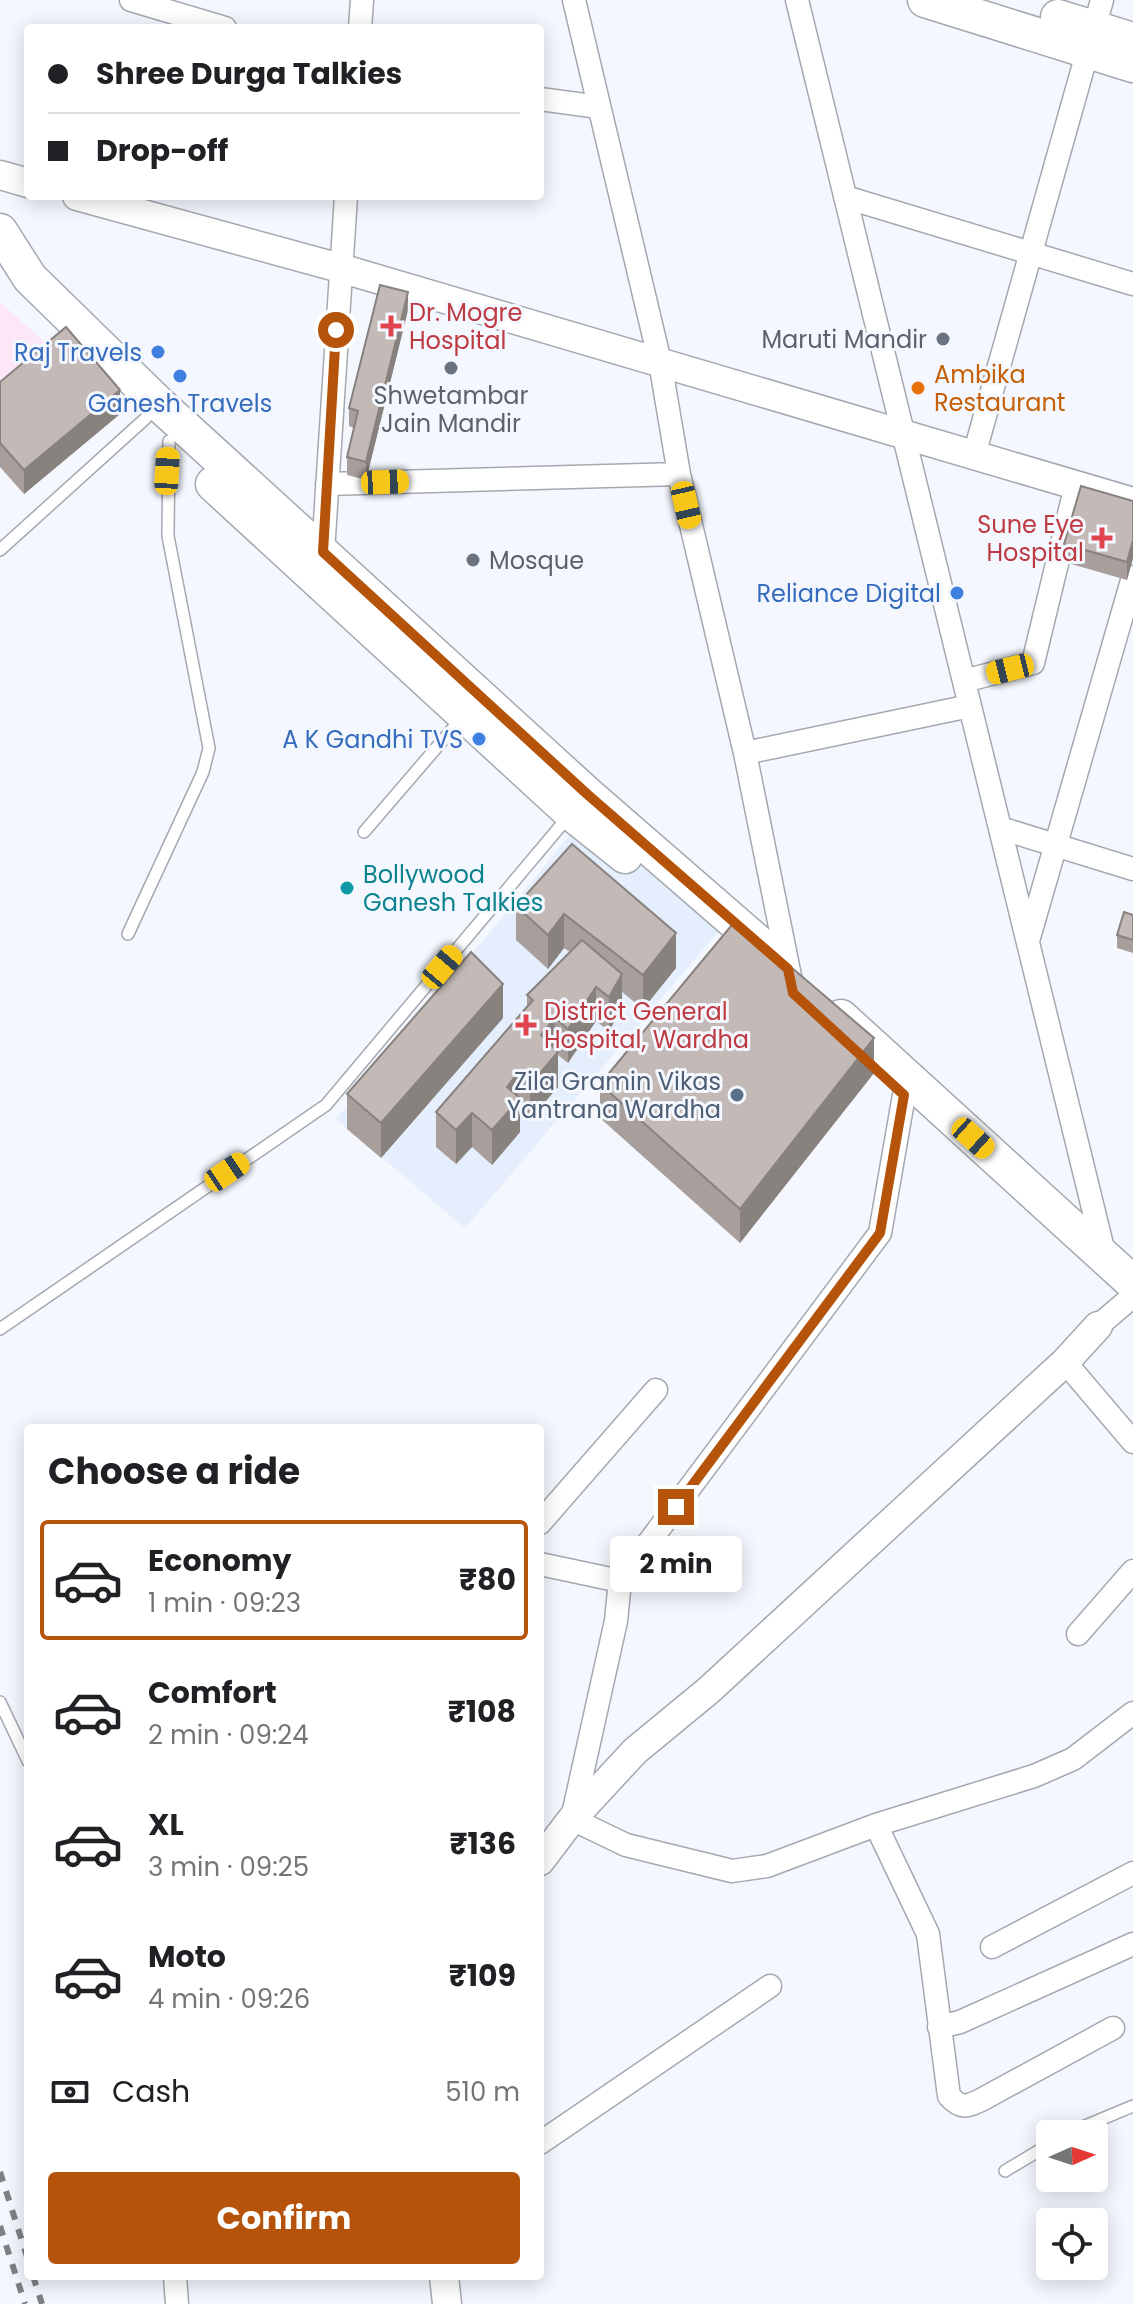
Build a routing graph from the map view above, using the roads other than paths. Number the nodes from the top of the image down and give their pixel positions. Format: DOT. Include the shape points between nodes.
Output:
graph roads {
  1 [pos="131,0"];
  2 [pos="362,0"];
  3 [pos="574,0"];
  4 [pos="797,0"];
  5 [pos="925,0"];
  6 [pos="1000,0"];
  7 [pos="212,24"];
  8 [pos="360,24"];
  9 [pos="1094,26"];
  10 [pos="1133,40"];
  11 [pos="1133,65"];
  12 [pos="544,100"];
  13 [pos="599,107"];
  14 [pos="0,175"];
  15 [pos="24,182"];
  16 [pos="845,197"];
  17 [pos="92,200"];
  18 [pos="346,200"];
  19 [pos="0,231"];
  20 [pos="1031,253"];
  21 [pos="340,268"];
  22 [pos="0,269"];
  23 [pos="1133,284"];
  24 [pos="660,362"];
  25 [pos="157,430"];
  26 [pos="904,434"];
  27 [pos="974,455"];
  28 [pos="679,474"];
  29 [pos="327,484"];
  30 [pos="1076,485"];
  31 [pos="1133,502"];
  32 [pos="0,550"];
  33 [pos="323,552"];
  34 [pos="1133,577"];
  35 [pos="964,681"];
  36 [pos="970,706"];
  37 [pos="464,716"];
  38 [pos="745,753"];
  39 [pos="571,813"];
  40 [pos="1000,828"];
  41 [pos="364,832"];
  42 [pos="1056,845"];
  43 [pos="1133,869"];
  44 [pos="128,934"];
  45 [pos="1028,942"];
  46 [pos="790,981"];
  47 [pos="904,1095"];
  48 [pos="1105,1258"];
  49 [pos="1131,1297"];
  50 [pos="1098,1326"];
  51 [pos="0,1329"];
  52 [pos="1065,1362"];
  53 [pos="656,1390"];
  54 [pos="1133,1442"];
  55 [pos="544,1518"];
  56 [pos="544,1565"];
  57 [pos="1133,1571"];
  58 [pos="620,1581"];
  59 [pos="1078,1634"];
  60 [pos="0,1702"];
  61 [pos="1133,1713"];
  62 [pos="24,1753"];
  63 [pos="572,1819"];
  64 [pos="876,1825"];
  65 [pos="544,1856"];
  66 [pos="1133,1873"];
  67 [pos="1133,1944"];
  68 [pos="992,1947"];
  69 [pos="770,1986"];
  70 [pos="939,2027"];
  71 [pos="1113,2028"];
  72 [pos="1133,2106"];
  73 [pos="1100,2120"];
  74 [pos="544,2140"];
  75 [pos="1036,2152"];
  76 [pos="1005,2171"];
  77 [pos="175,2280"];
  78 [pos="444,2280"];
  79 [pos="177,2304"];
  80 [pos="447,2304"];
  1 -- 7 [label="street"];
  2 -- 8 [label="street"];
  3 -- 13 [label="street"];
  4 -- 16 [label="street"];
  5 -- 9 [label="main road"];
  6 -- 9 [label="main road"];
  9 -- 10 [label="main road"];
  9 -- 11 [label="main road"];
  9 -- 20 [label="street"];
  12 -- 13 [label="street"];
  13 -- 24 [label="street"];
  14 -- 15 [label="street"];
  16 -- 20 [label="street"];
  16 -- 26 [label="street"];
  17 -- 21 [label="street"];
  18 -- 21 [label="street"];
  19 -- 33 [label="main road" via="30,278"];
  20 -- 23 [label="street"];
  20 -- 27 [label="street"];
  21 -- 24 [label="street"];
  21 -- 29 [label="street"];
  22 -- 25 [label="main road"];
  24 -- 26 [label="street"];
  24 -- 28 [label="street"];
  25 -- 32 [label="lane"];
  25 -- 37 [label="main road"];
  25 -- 44 [label="lane" via="168,536 209,748 203,772"];
  26 -- 27 [label="street"];
  26 -- 35 [label="street"];
  27 -- 30 [label="street"];
  28 -- 29 [label="street"];
  28 -- 38 [label="street"];
  29 -- 33 [label="street"];
  30 -- 31 [label="street"];
  30 -- 35 [label="street" via="1033,663"];
  33 -- 46 [label="main road"];
  34 -- 42 [label="street"];
  35 -- 36 [label="street"];
  36 -- 38 [label="street"];
  36 -- 40 [label="street"];
  37 -- 39 [label="main road"];
  37 -- 41 [label="lane"];
  38 -- 46 [label="street"];
  39 -- 46 [label="main road"];
  39 -- 51 [label="lane" via="326,1105"];
  40 -- 42 [label="street"];
  40 -- 45 [label="street"];
  42 -- 43 [label="street"];
  42 -- 45 [label="street"];
  45 -- 48 [label="street"];
  46 -- 47 [label="main road"];
  46 -- 48 [label="main road"];
  47 -- 49 [label="main road"];
  47 -- 58 [label="street" via="880,1233"];
  48 -- 49 [label="main road"];
  49 -- 50 [label="street"];
  50 -- 52 [label="street"];
  52 -- 54 [label="street"];
  52 -- 63 [label="street" via="709,1690 635,1751"];
  53 -- 55 [label="street"];
  56 -- 58 [label="street"];
  57 -- 59 [label="street"];
  58 -- 63 [label="street"];
  60 -- 62 [label="lane"];
  61 -- 64 [label="street" via="1073,1759"];
  63 -- 64 [label="street" via="626,1845 732,1871 767,1866"];
  63 -- 65 [label="street"];
  64 -- 70 [label="street" via="928,1934"];
  66 -- 68 [label="street"];
  67 -- 70 [label="street"];
  69 -- 74 [label="street"];
  70 -- 71 [label="street" via="949,2096 965,2107"];
  72 -- 73 [label="lane"];
  75 -- 76 [label="lane"];
  77 -- 79 [label="street"];
  78 -- 80 [label="street"];
}
